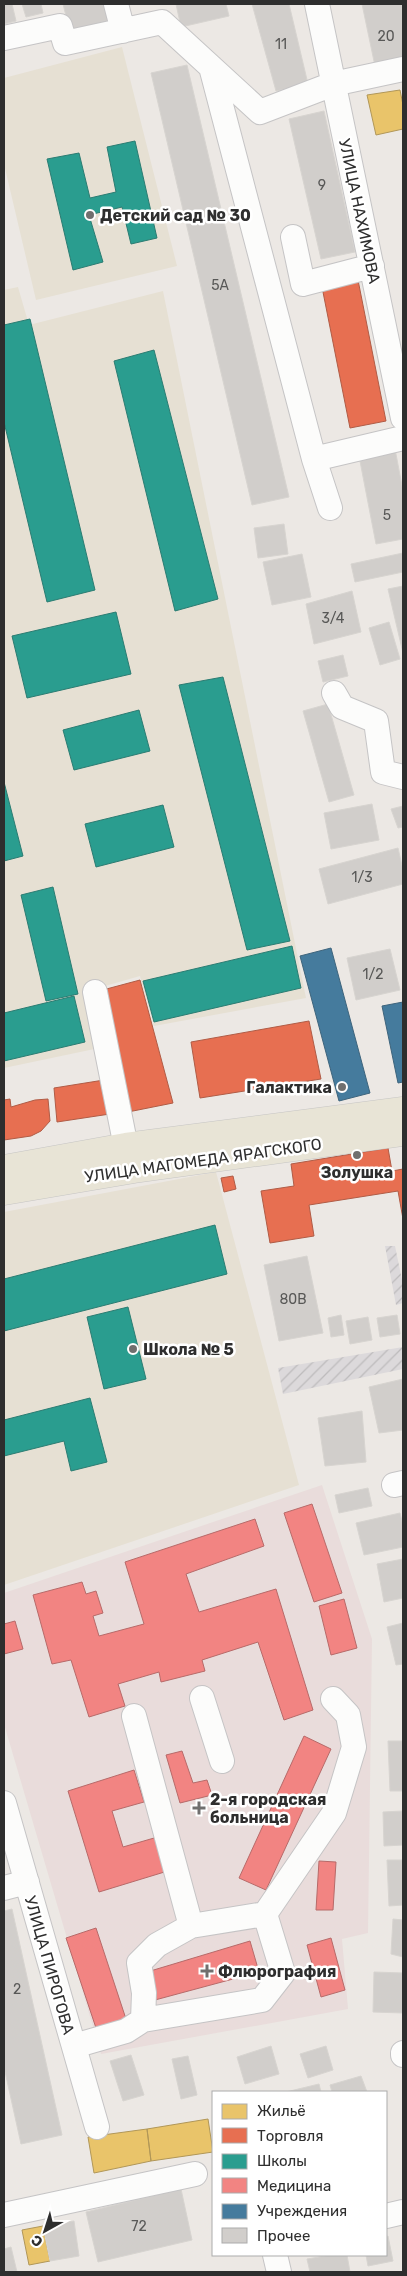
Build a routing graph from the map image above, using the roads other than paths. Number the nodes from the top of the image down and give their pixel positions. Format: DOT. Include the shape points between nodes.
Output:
graph roads {
  1 [pos="116,4"];
  2 [pos="317,4"];
  3 [pos="123,31"];
  4 [pos="4,38"];
  5 [pos="211,67"];
  6 [pos="403,69"];
  7 [pos="334,84"];
  8 [pos="293,236"];
  9 [pos="372,266"];
  10 [pos="403,418"];
  11 [pos="403,438"];
  12 [pos="314,459"];
  13 [pos="330,508"];
  14 [pos="334,694"];
  15 [pos="403,776"];
  16 [pos="95,992"];
  17 [pos="403,1111"];
  18 [pos="403,1132"];
  19 [pos="130,1158"];
  20 [pos="4,1169"];
  21 [pos="4,1191"];
  22 [pos="202,1698"];
  23 [pos="333,1699"];
  24 [pos="134,1716"];
  25 [pos="222,1761"];
  26 [pos="4,1803"];
  27 [pos="26,1882"];
  28 [pos="4,1888"];
  29 [pos="265,1914"];
  30 [pos="191,1926"];
  31 [pos="143,2020"];
  32 [pos="74,2046"];
  33 [pos="97,2127"];
  34 [pos="195,2174"];
  35 [pos="403,2212"];
  36 [pos="4,2215"];
  37 [pos="387,2216"];
  38 [pos="275,2256"];
  39 [pos="279,2272"];
  1 -- 3 [label="street"];
  2 -- 7 [label="street, УЛИЦА НАХИМОВА"];
  3 -- 4 [label="street" via="65,43 60,26"];
  3 -- 5 [label="street" via="162,22"];
  5 -- 7 [label="street" via="260,112"];
  5 -- 12 [label="street"];
  6 -- 7 [label="street"];
  7 -- 9 [label="street, УЛИЦА НАХИМОВА"];
  8 -- 9 [label="street" via="303,284"];
  9 -- 10 [label="street, УЛИЦА НАХИМОВА"];
  11 -- 12 [label="street"];
  12 -- 13 [label="street"];
  14 -- 15 [label="street" via="342,707 376,721 383,772"];
  16 -- 19 [label="street"];
  17 -- 19 [label="main road, УЛИЦА МАГОМЕДА ЯРАГСКОГО"];
  18 -- 19 [label="main road, УЛИЦА МАГОМЕДА ЯРАГСКОГО"];
  19 -- 20 [label="main road, УЛИЦА МАГОМЕДА ЯРАГСКОГО"];
  19 -- 21 [label="main road, УЛИЦА МАГОМЕДА ЯРАГСКОГО"];
  22 -- 25 [label="street"];
  23 -- 29 [label="street" via="348,1716 354,1746 334,1813"];
  24 -- 30 [label="street"];
  26 -- 27 [label="street, УЛИЦА ПИРОГОВА"];
  27 -- 28 [label="street"];
  27 -- 32 [label="street, УЛИЦА ПИРОГОВА"];
  29 -- 30 [label="street"];
  29 -- 31 [label="street" via="284,1973 262,2000"];
  30 -- 31 [label="street" via="157,1945 139,1962 144,1993"];
  31 -- 32 [label="street" via="126,2031"];
  32 -- 33 [label="street, УЛИЦА ПИРОГОВА"];
  34 -- 36 [label="street"];
  35 -- 37 [label="street"];
  38 -- 39 [label="street"];
}
